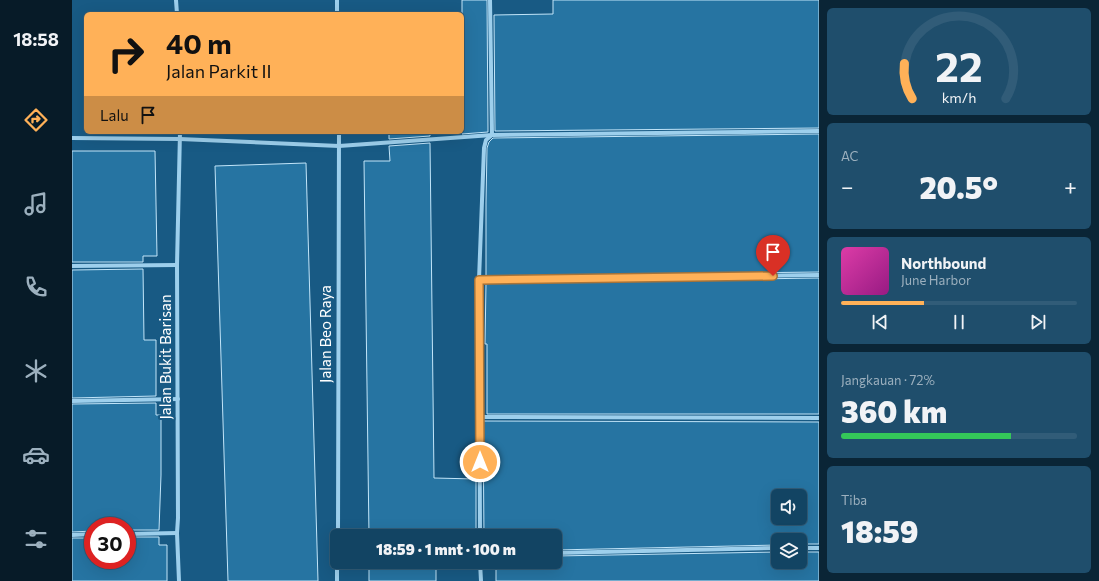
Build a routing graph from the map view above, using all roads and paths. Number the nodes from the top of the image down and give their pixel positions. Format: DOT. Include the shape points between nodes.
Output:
graph roads {
  1 [pos="176,0"];
  2 [pos="337,0"];
  3 [pos="490,0"];
  4 [pos="177,12"];
  5 [pos="337,12"];
  6 [pos="819,131"];
  7 [pos="180,134"];
  8 [pos="339,134"];
  9 [pos="492,135"];
  10 [pos="72,138"];
  11 [pos="180,139"];
  12 [pos="339,146"];
  13 [pos="72,266"];
  14 [pos="177,266"];
  15 [pos="819,275"];
  16 [pos="479,280"];
  17 [pos="178,399"];
  18 [pos="72,401"];
  19 [pos="480,418"];
  20 [pos="819,418"];
  21 [pos="338,529"];
  22 [pos="480,529"];
  23 [pos="72,534"];
  24 [pos="84,534"];
  25 [pos="136,534"];
  26 [pos="177,534"];
  27 [pos="771,548"];
  28 [pos="807,548"];
  29 [pos="819,548"];
  30 [pos="562,553"];
  31 [pos="337,569"];
  32 [pos="480,569"];
  33 [pos="179,581"];
  34 [pos="337,581"];
  35 [pos="480,581"];
  1 -- 4 [label="street"];
  2 -- 5 [label="street"];
  3 -- 9 [label="street"];
  6 -- 9 [label="street"];
  7 -- 11 [label="street, Jalan Bukit Barisan"];
  8 -- 12 [label="street, Jalan Beo Raya"];
  9 -- 12 [label="street"];
  9 -- 16 [label="street" via="486,140 484,148"];
  10 -- 11 [label="street"];
  11 -- 12 [label="street"];
  11 -- 14 [label="street, Jalan Bukit Barisan"];
  12 -- 21 [label="street, Jalan Beo Raya"];
  13 -- 14 [label="street"];
  14 -- 17 [label="street, Jalan Bukit Barisan"];
  15 -- 16 [label="street"];
  16 -- 19 [label="street"];
  17 -- 18 [label="street"];
  17 -- 26 [label="street, Jalan Bukit Barisan"];
  19 -- 20 [label="street"];
  19 -- 22 [label="street"];
  23 -- 24 [label="street"];
  25 -- 26 [label="street"];
  26 -- 33 [label="street, Jalan Bukit Barisan"];
  27 -- 30 [label="street"];
  28 -- 29 [label="street"];
  31 -- 34 [label="street"];
  32 -- 35 [label="street"];
}
